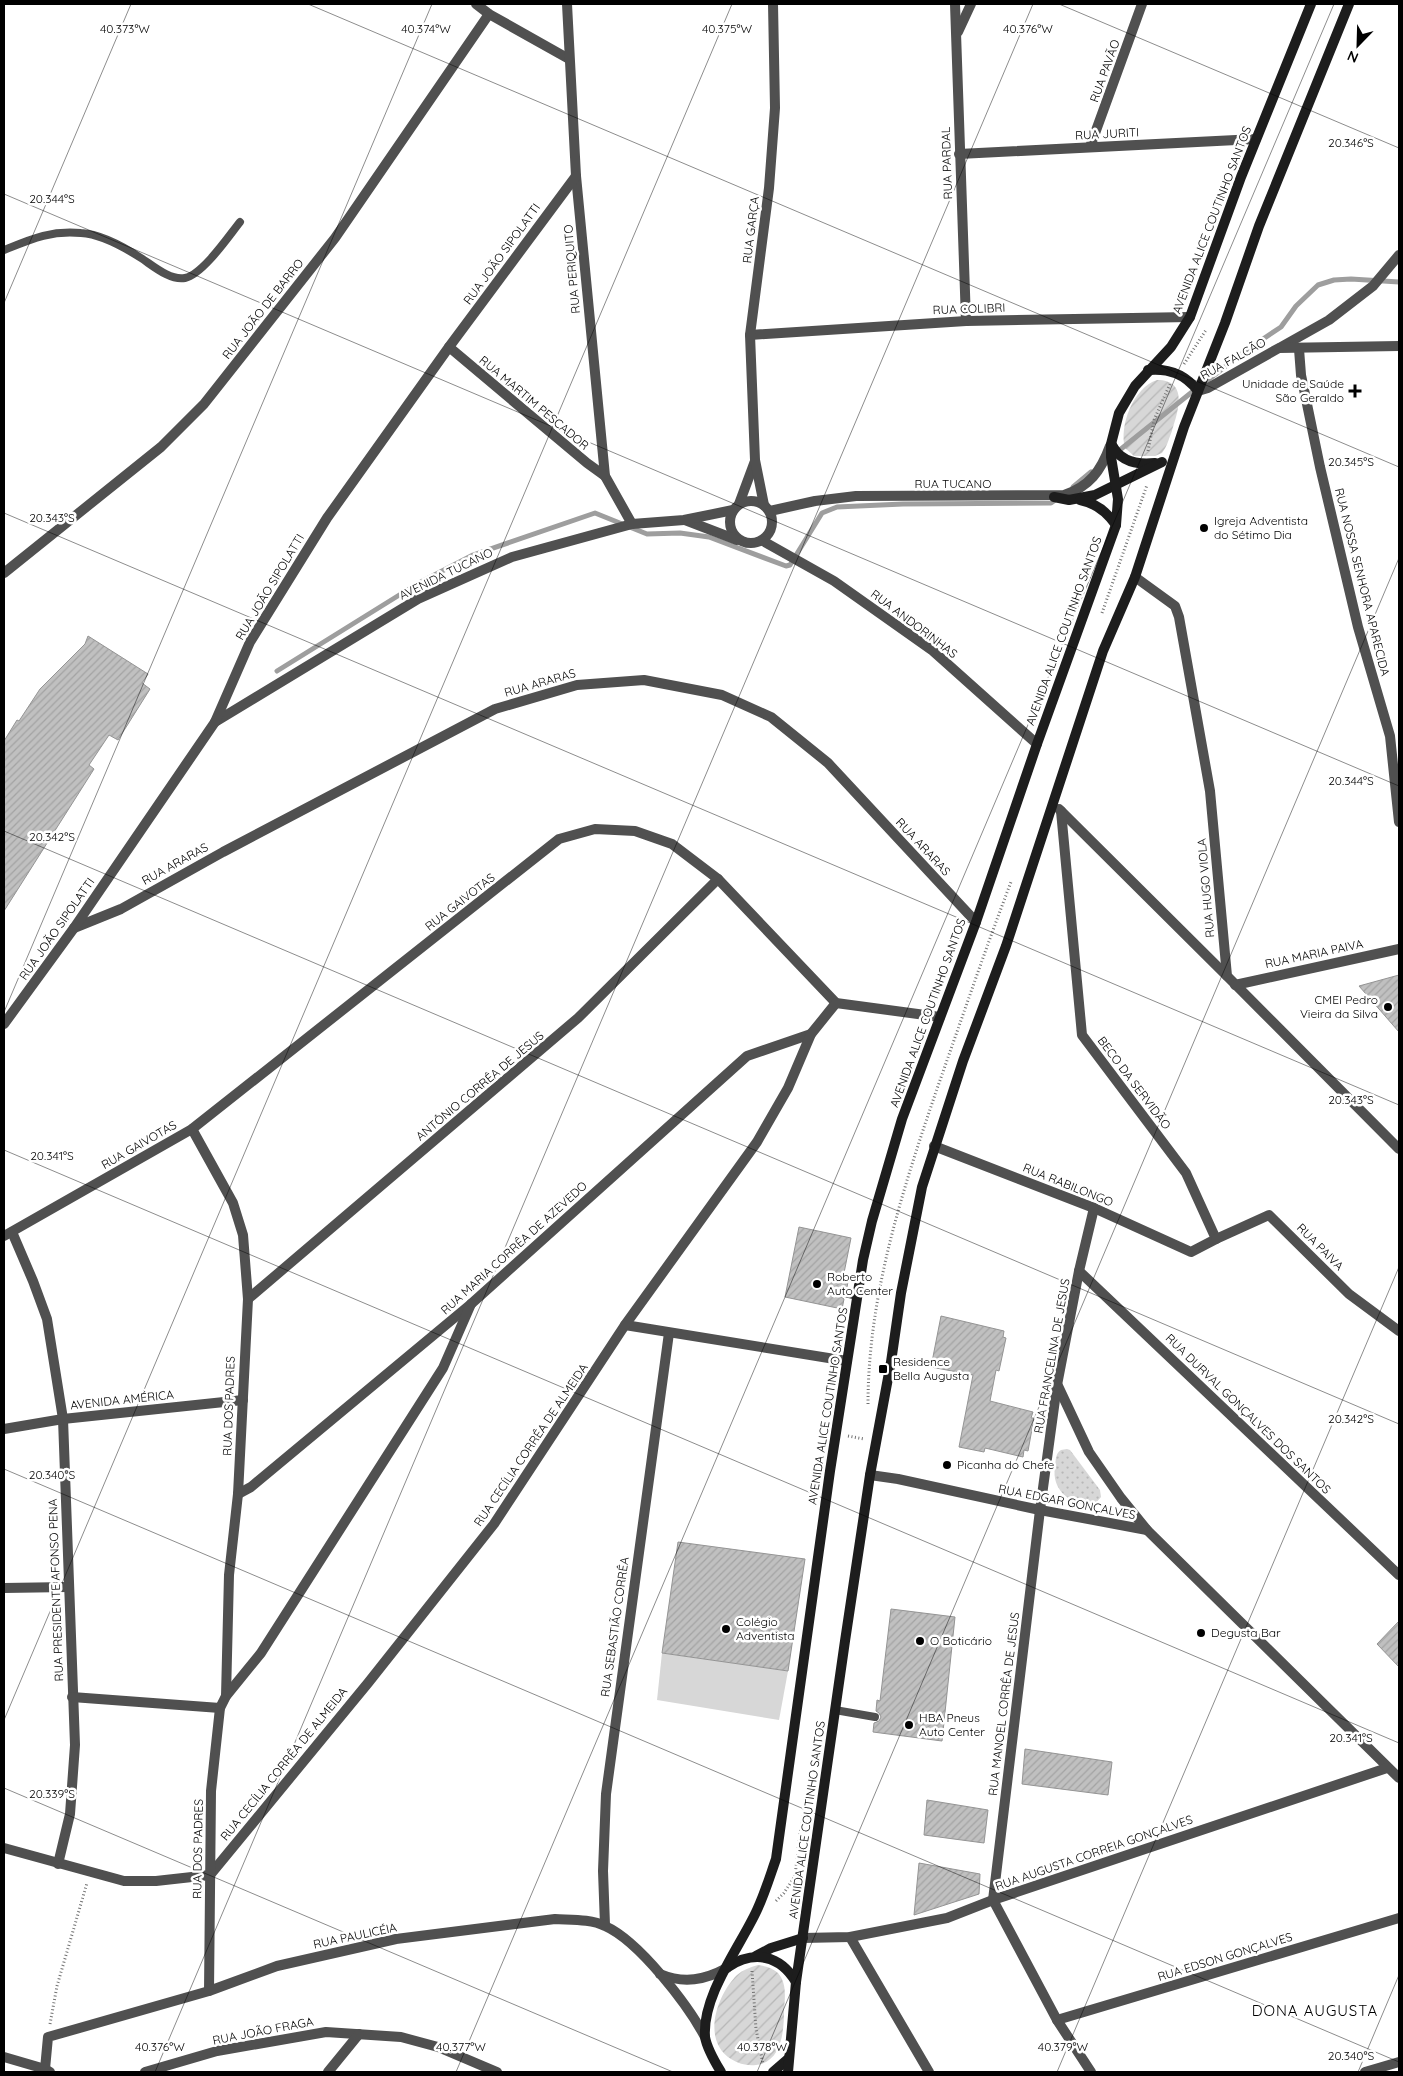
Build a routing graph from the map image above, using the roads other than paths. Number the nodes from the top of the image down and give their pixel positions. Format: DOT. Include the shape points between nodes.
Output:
graph roads {
  1 [pos="476,4"];
  2 [pos="566,4"];
  3 [pos="773,4"];
  4 [pos="955,4"];
  5 [pos="971,4"];
  6 [pos="1142,4"];
  7 [pos="1311,4"];
  8 [pos="1348,4"];
  9 [pos="489,14"];
  10 [pos="957,33"];
  11 [pos="569,58"];
  12 [pos="1256,138"];
  13 [pos="1090,147"];
  14 [pos="959,154"];
  15 [pos="576,176"];
  16 [pos="240,222"];
  17 [pos="4,250"];
  18 [pos="1399,255"];
  19 [pos="1190,317"];
  20 [pos="966,321"];
  21 [pos="750,335"];
  22 [pos="1399,346"];
  23 [pos="449,347"];
  24 [pos="1279,348"];
  25 [pos="1299,349"];
  26 [pos="1148,370"];
  27 [pos="1198,392"];
  28 [pos="1111,444"];
  29 [pos="755,460"];
  30 [pos="1173,460"];
  31 [pos="1148,466"];
  32 [pos="604,476"];
  33 [pos="1116,485"];
  34 [pos="1054,497"];
  35 [pos="1076,500"];
  36 [pos="736,507"];
  37 [pos="767,508"];
  38 [pos="684,520"];
  39 [pos="632,524"];
  40 [pos="1116,525"];
  41 [pos="739,540"];
  42 [pos="763,541"];
  43 [pos="4,573"];
  44 [pos="1135,577"];
  45 [pos="215,722"];
  46 [pos="1390,736"];
  47 [pos="1037,744"];
  48 [pos="1399,747"];
  49 [pos="1057,807"];
  50 [pos="1399,822"];
  51 [pos="718,879"];
  52 [pos="976,922"];
  53 [pos="74,928"];
  54 [pos="1399,948"];
  55 [pos="1227,976"];
  56 [pos="1235,984"];
  57 [pos="836,1003"];
  58 [pos="940,1017"];
  59 [pos="4,1024"];
  60 [pos="811,1034"];
  61 [pos="192,1129"];
  62 [pos="934,1146"];
  63 [pos="1399,1149"];
  64 [pos="1094,1208"];
  65 [pos="8,1234"];
  66 [pos="1216,1239"];
  67 [pos="1079,1271"];
  68 [pos="845,1293"];
  69 [pos="857,1296"];
  70 [pos="248,1299"];
  71 [pos="471,1304"];
  72 [pos="626,1325"];
  73 [pos="1399,1331"];
  74 [pos="669,1333"];
  75 [pos="847,1361"];
  76 [pos="1057,1385"];
  77 [pos="243,1400"];
  78 [pos="63,1419"];
  79 [pos="4,1429"];
  80 [pos="870,1475"];
  81 [pos="238,1494"];
  82 [pos="1040,1510"];
  83 [pos="1147,1530"];
  84 [pos="1399,1575"];
  85 [pos="68,1586"];
  86 [pos="4,1588"];
  87 [pos="226,1696"];
  88 [pos="72,1697"];
  89 [pos="220,1708"];
  90 [pos="835,1710"];
  91 [pos="875,1717"];
  92 [pos="1387,1768"];
  93 [pos="1399,1778"];
  94 [pos="4,1848"];
  95 [pos="58,1864"];
  96 [pos="210,1875"];
  97 [pos="993,1900"];
  98 [pos="1399,1918"];
  99 [pos="604,1925"];
  100 [pos="850,1937"];
  101 [pos="803,1938"];
  102 [pos="756,1956"];
  103 [pos="727,1968"];
  104 [pos="659,1974"];
  105 [pos="796,1982"];
  106 [pos="209,1991"];
  107 [pos="1057,2020"];
  108 [pos="358,2034"];
  109 [pos="706,2037"];
  110 [pos="4,2056"];
  111 [pos="788,2059"];
  112 [pos="1399,2062"];
  113 [pos="48,2071"];
  114 [pos="722,2071"];
  115 [pos="145,2072"];
  116 [pos="328,2072"];
  117 [pos="497,2072"];
  118 [pos="774,2072"];
  119 [pos="788,2072"];
  120 [pos="929,2072"];
  121 [pos="1091,2072"];
  122 [pos="1366,2072"];
  1 -- 9 [label="street"];
  2 -- 11 [label="street, RUA PERIQUITO"];
  3 -- 21 [label="street, RUA GARÇA" via="775,117"];
  4 -- 10 [label="street, RUA PARDAL"];
  5 -- 10 [label="street"];
  6 -- 13 [label="street, RUA PAVÃO"];
  7 -- 12 [label="main road, AVENIDA ALICE COUTINHO SANTOS"];
  8 -- 27 [label="main road, AVENIDA ALICE COUTINHO SANTOS" via="1273,189"];
  9 -- 11 [label="street"];
  9 -- 43 [label="street, RUA JOÃO DE BARRO" via="335,238 204,404 162,446"];
  10 -- 14 [label="street, RUA PARDAL"];
  11 -- 15 [label="street, RUA PERIQUITO"];
  12 -- 13 [label="street, RUA JURITI"];
  12 -- 19 [label="main road, AVENIDA ALICE COUTINHO SANTOS"];
  13 -- 14 [label="street, RUA JURITI"];
  14 -- 20 [label="street, RUA PARDAL"];
  15 -- 23 [label="street, RUA JOÃO SIPOLATTI"];
  15 -- 32 [label="street, RUA PERIQUITO"];
  16 -- 17 [label="lane" via="194,274 183,279 161,272 113,242 83,233 50,233"];
  18 -- 24 [label="street, RUA FALCÃO" via="1373,286 1329,320"];
  19 -- 20 [label="street, RUA COLIBRI"];
  19 -- 26 [label="main road, AVENIDA ALICE COUTINHO SANTOS" via="1172,346"];
  20 -- 21 [label="street, RUA COLIBRI"];
  21 -- 29 [label="street, RUA GARÇA"];
  22 -- 25 [label="street, RUA FALCÃO"];
  23 -- 32 [label="street, RUA MARTIM PESCADOR"];
  23 -- 45 [label="street, RUA JOÃO SIPOLATTI" via="327,518 250,642"];
  24 -- 25 [label="street, RUA FALCÃO"];
  24 -- 27 [label="street, RUA FALCÃO"];
  25 -- 46 [label="street, RUA NOSSA SENHORA APARECIDA" via="1301,375 1320,467 1358,626"];
  26 -- 27 [label="main road" via="1178,373"];
  26 -- 28 [label="main road, AVENIDA ALICE COUTINHO SANTOS" via="1119,413"];
  27 -- 30 [label="main road, AVENIDA ALICE COUTINHO SANTOS"];
  28 -- 31 [label="main road" via="1122,457"];
  28 -- 33 [label="main road, AVENIDA ALICE COUTINHO SANTOS"];
  28 -- 34 [label="street, RUA TUCANO" via="1099,471 1091,480 1072,492"];
  29 -- 36 [label="street, RUA GARÇA"];
  29 -- 37 [label="street, RUA GARÇA"];
  30 -- 31 [label="main road"];
  30 -- 44 [label="main road, AVENIDA ALICE COUTINHO SANTOS"];
  31 -- 33 [label="main road"];
  32 -- 39 [label="street, RUA PERIQUITO"];
  33 -- 35 [label="main road"];
  33 -- 40 [label="main road, AVENIDA ALICE COUTINHO SANTOS"];
  34 -- 35 [label="main road"];
  34 -- 37 [label="street, RUA TUCANO" via="856,496"];
  35 -- 40 [label="main road" via="1094,504"];
  36 -- 37 [label="street" via="747,501 756,501"];
  36 -- 38 [label="street, AVENIDA TUCANO"];
  36 -- 41 [label="street" via="730,526"];
  37 -- 42 [label="street" via="773,527"];
  38 -- 39 [label="street, AVENIDA TUCANO"];
  38 -- 41 [label="street, AVENIDA TUCANO"];
  39 -- 45 [label="street, AVENIDA TUCANO" via="512,557 418,600"];
  40 -- 47 [label="main road, AVENIDA ALICE COUTINHO SANTOS"];
  41 -- 42 [label="street" via="747,544"];
  42 -- 47 [label="street, RUA ANDORINHAS" via="834,580 933,651"];
  44 -- 49 [label="main road, AVENIDA ALICE COUTINHO SANTOS" via="1103,651"];
  44 -- 55 [label="street, RUA HUGO VIOLA" via="1175,606 1179,617 1210,791"];
  45 -- 53 [label="street, RUA JOÃO SIPOLATTI"];
  46 -- 48 [label="street"];
  46 -- 50 [label="street, RUA NOSSA SENHORA APARECIDA"];
  47 -- 52 [label="main road, AVENIDA ALICE COUTINHO SANTOS"];
  49 -- 55 [label="street"];
  49 -- 62 [label="main road, AVENIDA ALICE COUTINHO SANTOS"];
  49 -- 66 [label="street, BECO DA SERVIDÃO" via="1082,1035 1186,1173"];
  51 -- 57 [label="street, RUA GAIVOTAS"];
  51 -- 61 [label="street, RUA GAIVOTAS" via="672,844 635,831 595,829 559,839"];
  51 -- 70 [label="street, ANTÔNIO CORRÊA DE JESUS" via="578,1018"];
  52 -- 53 [label="street, RUA ARARAS" via="828,763 771,717 722,695 644,680 577,684 495,709 120,909"];
  52 -- 58 [label="main road, AVENIDA ALICE COUTINHO SANTOS"];
  53 -- 59 [label="street, RUA JOÃO SIPOLATTI"];
  54 -- 56 [label="street, RUA MARIA PAIVA"];
  55 -- 56 [label="street"];
  56 -- 63 [label="street"];
  57 -- 58 [label="street"];
  57 -- 60 [label="street, RUA CECÍLIA CORRÊA DE ALMEIDA"];
  58 -- 69 [label="main road, AVENIDA ALICE COUTINHO SANTOS" via="880,1190"];
  60 -- 71 [label="street, RUA MARIA CORRÊA DE AZEVEDO" via="747,1056"];
  60 -- 72 [label="street, RUA CECÍLIA CORRÊA DE ALMEIDA" via="788,1088 757,1142"];
  61 -- 65 [label="street, RUA GAIVOTAS"];
  61 -- 70 [label="street, RUA DOS PADRES" via="233,1203 243,1235"];
  62 -- 64 [label="street, RUA RABILONGO"];
  62 -- 80 [label="main road, AVENIDA ALICE COUTINHO SANTOS" via="914,1220"];
  64 -- 66 [label="street, RUA RABILONGO" via="1192,1252"];
  64 -- 67 [label="street, RUA FRANCELINA DE JESUS"];
  65 -- 78 [label="street, RUA PRESIDENTE AFONSO PENA" via="33,1280 47,1319"];
  66 -- 73 [label="street, RUA PAIVA" via="1269,1215 1349,1294"];
  67 -- 76 [label="street, RUA FRANCELINA DE JESUS"];
  67 -- 84 [label="street, RUA DURVAL GONÇALVES DOS SANTOS"];
  68 -- 69 [label="lane"];
  69 -- 75 [label="main road, AVENIDA ALICE COUTINHO SANTOS"];
  70 -- 77 [label="street, RUA DOS PADRES"];
  71 -- 81 [label="street, RUA MARIA CORRÊA DE AZEVEDO"];
  71 -- 87 [label="street" via="443,1368 261,1653"];
  72 -- 74 [label="street"];
  72 -- 96 [label="street, RUA CECÍLIA CORRÊA DE ALMEIDA" via="494,1524"];
  74 -- 75 [label="street"];
  74 -- 99 [label="street, RUA SEBASTIÃO CORRÊA" via="606,1794"];
  75 -- 103 [label="main road, AVENIDA ALICE COUTINHO SANTOS" via="776,1859 757,1910"];
  76 -- 82 [label="street, RUA FRANCELINA DE JESUS"];
  76 -- 83 [label="street" via="1089,1452"];
  77 -- 78 [label="street, AVENIDA AMÉRICA"];
  77 -- 81 [label="street, RUA DOS PADRES"];
  78 -- 79 [label="street, AVENIDA AMÉRICA"];
  78 -- 85 [label="street, RUA PRESIDENTE AFONSO PENA"];
  80 -- 82 [label="street, RUA EDGAR GONÇALVES"];
  80 -- 90 [label="main road, AVENIDA ALICE COUTINHO SANTOS"];
  81 -- 87 [label="street, RUA DOS PADRES" via="229,1575"];
  82 -- 83 [label="street, RUA EDGAR GONÇALVES"];
  82 -- 97 [label="street, RUA MANOEL CORRÊA DE JESUS"];
  83 -- 92 [label="street, RUA EDGAR GONÇALVES"];
  85 -- 86 [label="street"];
  85 -- 88 [label="street, RUA PRESIDENTE AFONSO PENA"];
  87 -- 89 [label="street"];
  88 -- 89 [label="street"];
  88 -- 95 [label="street, RUA PRESIDENTE AFONSO PENA" via="75,1745 70,1814"];
  89 -- 96 [label="street, RUA DOS PADRES" via="211,1791"];
  90 -- 91 [label="lane"];
  90 -- 101 [label="main road, AVENIDA ALICE COUTINHO SANTOS"];
  92 -- 93 [label="street, RUA EDGAR GONÇALVES"];
  92 -- 97 [label="street, RUA AUGUSTA CORREIA GONÇALVES"];
  94 -- 95 [label="street"];
  95 -- 96 [label="street" via="124,1881"];
  96 -- 106 [label="street, RUA DOS PADRES"];
  97 -- 100 [label="street, RUA AUGUSTA CORREIA GONÇALVES" via="947,1918"];
  97 -- 107 [label="street"];
  98 -- 107 [label="street, RUA EDSON GONÇALVES"];
  99 -- 104 [label="street, RUA PAULICÉIA" via="624,1938"];
  99 -- 106 [label="street, RUA PAULICÉIA" via="556,1919 396,1939 277,1966"];
  100 -- 101 [label="street, RUA AUGUSTA CORREIA GONÇALVES"];
  100 -- 120 [label="street"];
  101 -- 102 [label="main road"];
  101 -- 105 [label="main road, AVENIDA ALICE COUTINHO SANTOS"];
  102 -- 103 [label="main road"];
  102 -- 105 [label="main road" via="784,1966"];
  103 -- 104 [label="street" via="693,1980"];
  103 -- 109 [label="main road, AVENIDA ALICE COUTINHO SANTOS" via="712,1995"];
  104 -- 109 [label="street, RUA PAULICÉIA"];
  105 -- 111 [label="main road, AVENIDA ALICE COUTINHO SANTOS"];
  106 -- 113 [label="street, RUA PAULICÉIA" via="48,2037"];
  107 -- 121 [label="street"];
  108 -- 115 [label="street, RUA JOÃO FRAGA" via="326,2032 302,2035 217,2051"];
  108 -- 116 [label="street"];
  108 -- 117 [label="street, RUA JOÃO FRAGA" via="401,2037 438,2047"];
  109 -- 114 [label="main road, AVENIDA ALICE COUTINHO SANTOS" via="713,2058"];
  110 -- 113 [label="street"];
  111 -- 118 [label="main road"];
  111 -- 119 [label="main road, AVENIDA ALICE COUTINHO SANTOS"];
  112 -- 122 [label="street"];
}
